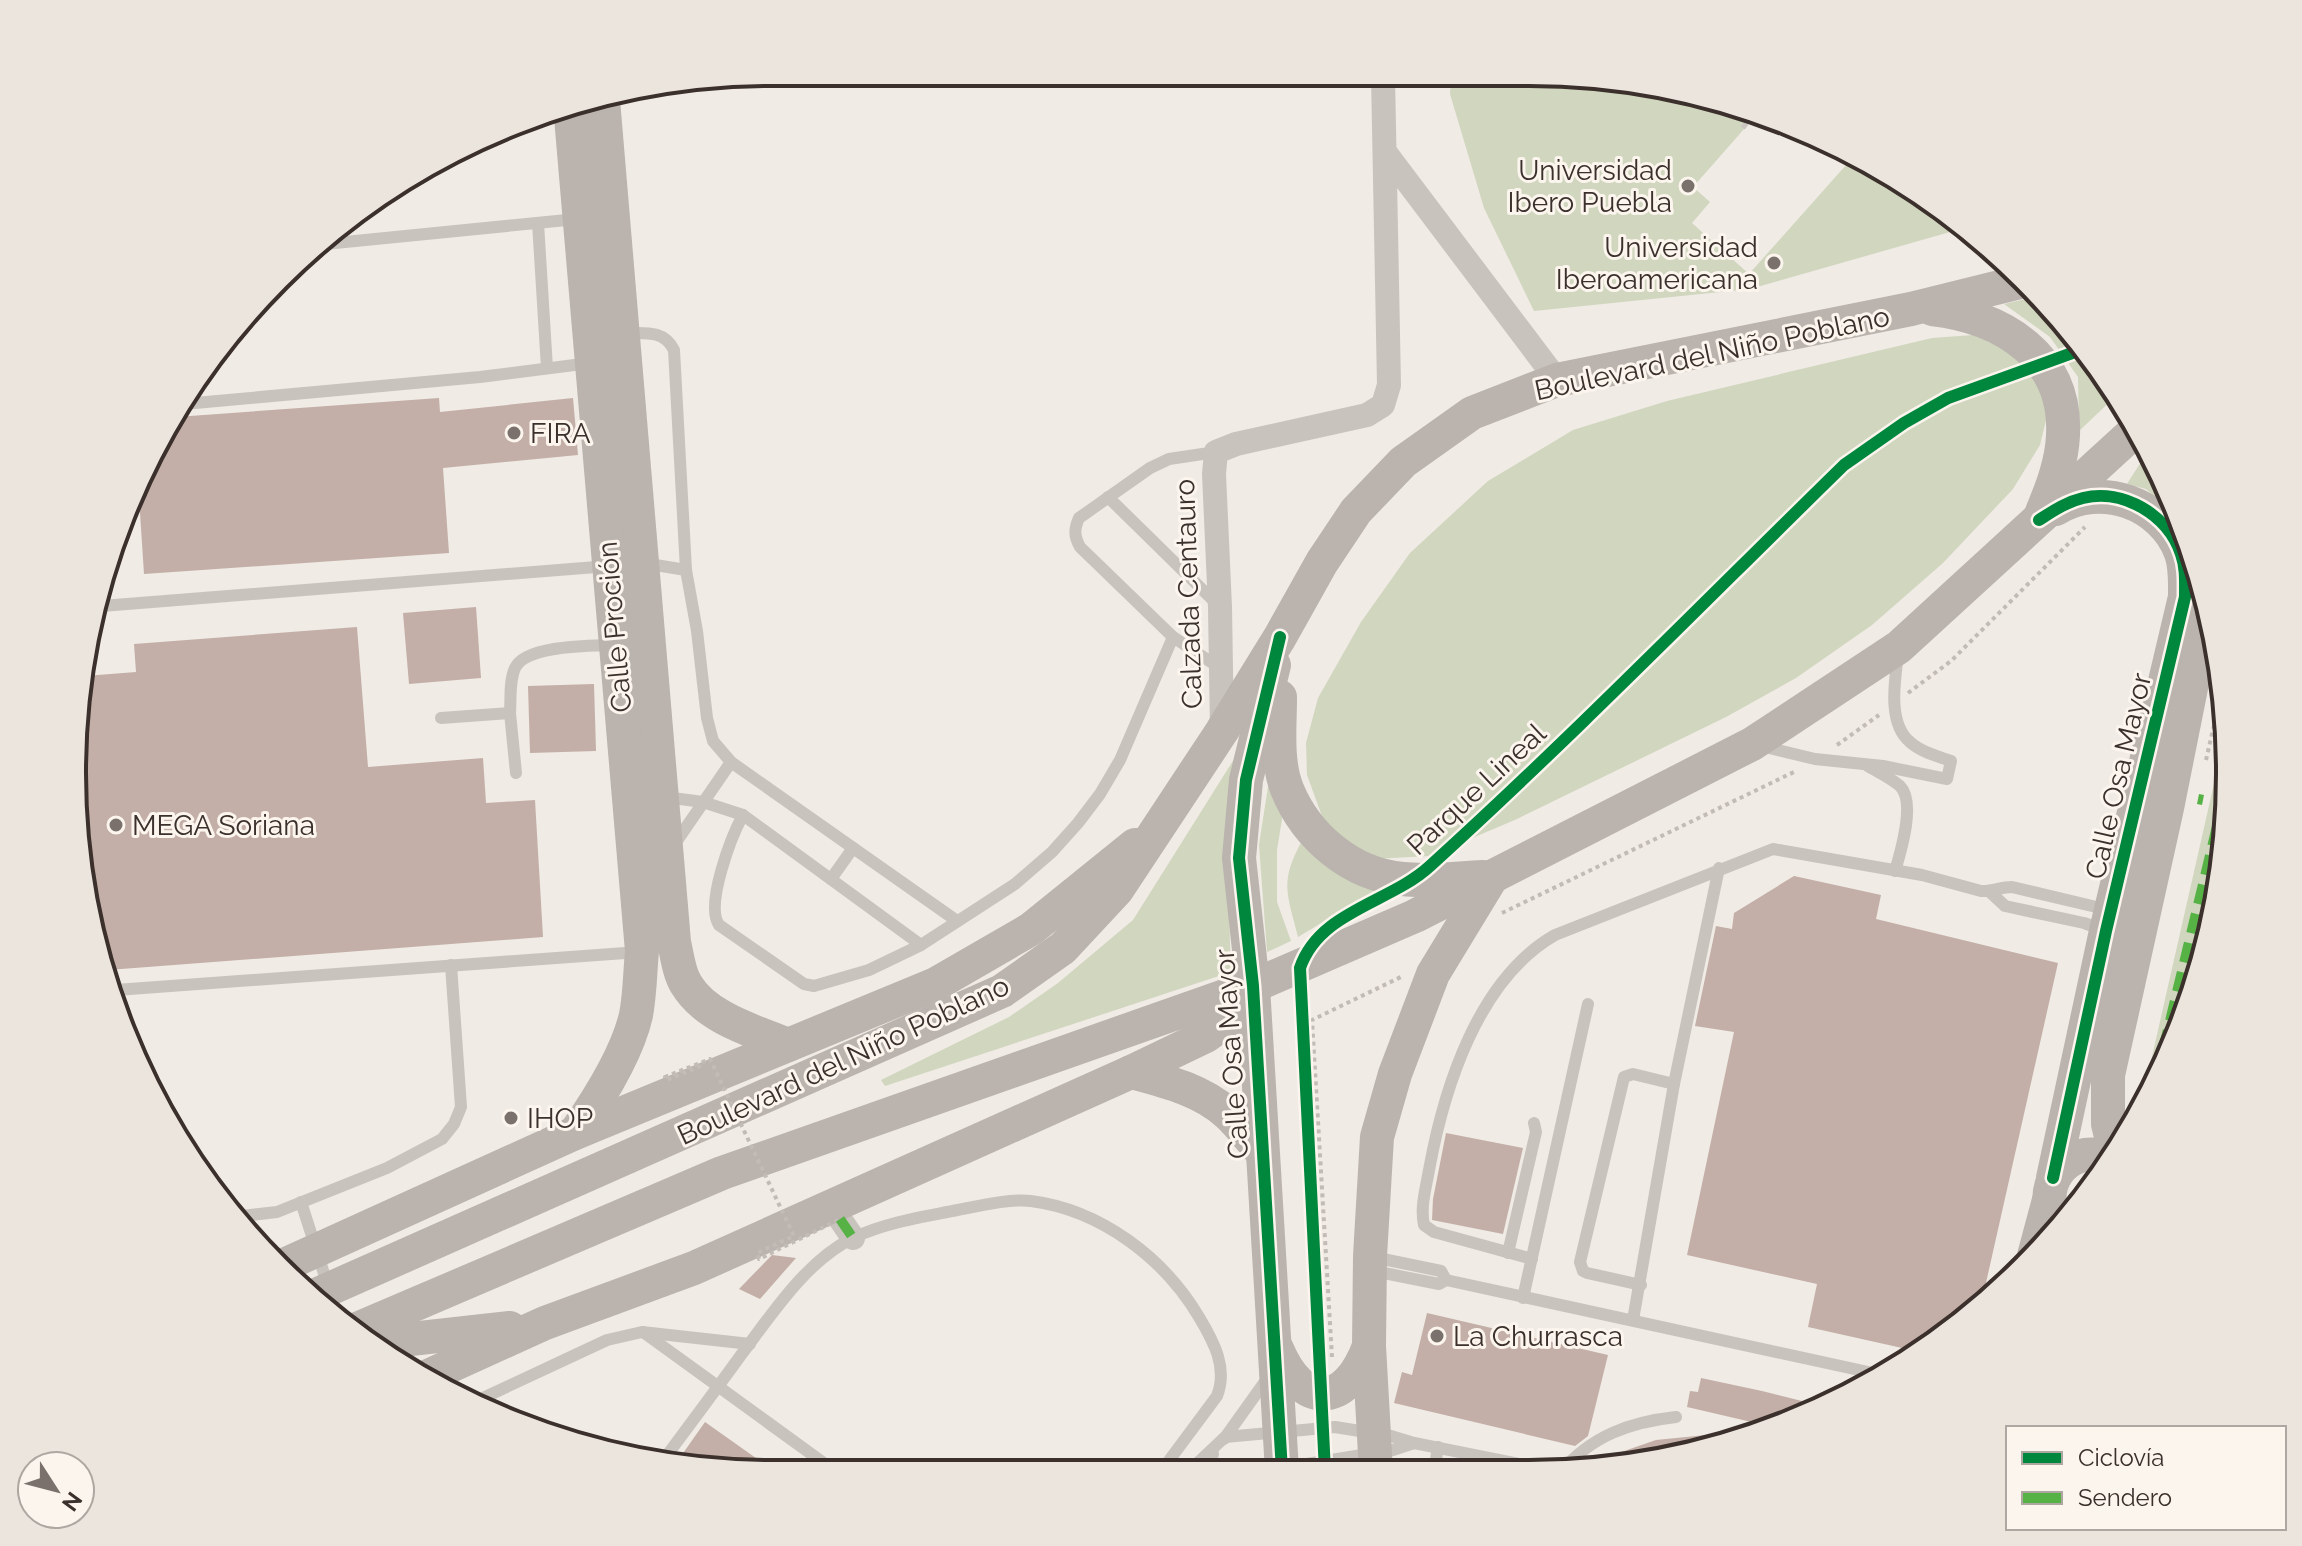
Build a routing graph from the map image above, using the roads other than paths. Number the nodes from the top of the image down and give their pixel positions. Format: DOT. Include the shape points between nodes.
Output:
graph roads {
  1 [pos="1383,86"];
  2 [pos="603,107"];
  3 [pos="573,116"];
  4 [pos="1385,152"];
  5 [pos="596,217"];
  6 [pos="538,223"];
  7 [pos="336,243"];
  8 [pos="601,268"];
  9 [pos="2012,284"];
  10 [pos="1911,309"];
  11 [pos="623,333"];
  12 [pos="592,363"];
  13 [pos="547,368"];
  14 [pos="1557,380"];
  15 [pos="194,403"];
  16 [pos="2128,437"];
  17 [pos="1216,452"];
  18 [pos="1108,497"];
  19 [pos="2039,520"];
  20 [pos="2180,553"];
  21 [pos="2182,558"];
  22 [pos="626,564"];
  23 [pos="686,570"];
  24 [pos="107,606"];
  25 [pos="1220,607"];
  26 [pos="2202,634"];
  27 [pos="1173,637"];
  28 [pos="1280,637"];
  29 [pos="616,645"];
  30 [pos="1899,647"];
  31 [pos="1220,668"];
  32 [pos="510,713"];
  33 [pos="441,718"];
  34 [pos="1222,731"];
  35 [pos="1752,744"];
  36 [pos="731,762"];
  37 [pos="1865,764"];
  38 [pos="516,773"];
  39 [pos="662,797"];
  40 [pos="703,802"];
  41 [pos="743,815"];
  42 [pos="1164,822"];
  43 [pos="853,848"];
  44 [pos="667,856"];
  45 [pos="1719,868"];
  46 [pos="1895,871"];
  47 [pos="1492,877"];
  48 [pos="831,879"];
  49 [pos="1990,892"];
  50 [pos="957,921"];
  51 [pos="2109,921"];
  52 [pos="921,945"];
  53 [pos="642,951"];
  54 [pos="451,965"];
  55 [pos="1253,986"];
  56 [pos="121,990"];
  57 [pos="1588,1004"];
  58 [pos="788,1045"];
  59 [pos="1131,1072"];
  60 [pos="1674,1084"];
  61 [pos="1534,1123"];
  62 [pos="575,1133"];
  63 [pos="2111,1137"];
  64 [pos="1261,1151"];
  65 [pos="2100,1156"];
  66 [pos="301,1202"];
  67 [pos="2054,1202"];
  68 [pos="247,1215"];
  69 [pos="2045,1228"];
  70 [pos="316,1252"];
  71 [pos="1508,1253"];
  72 [pos="1532,1259"];
  73 [pos="291,1262"];
  74 [pos="1370,1263"];
  75 [pos="1641,1285"];
  76 [pos="319,1289"];
  77 [pos="323,1292"];
  78 [pos="1523,1298"];
  79 [pos="1633,1320"];
  80 [pos="545,1323"];
  81 [pos="365,1326"];
  82 [pos="642,1332"];
  83 [pos="388,1342"];
  84 [pos="750,1344"];
  85 [pos="1369,1346"];
  86 [pos="1276,1356"];
  87 [pos="1866,1371"];
  88 [pos="437,1372"];
  89 [pos="718,1386"];
  90 [pos="486,1397"];
  91 [pos="1676,1417"];
  92 [pos="1279,1432"];
  93 [pos="1225,1437"];
  94 [pos="1414,1443"];
  95 [pos="1438,1447"];
  96 [pos="669,1452"];
  97 [pos="1375,1452"];
  98 [pos="1574,1459"];
  99 [pos="820,1460"];
  100 [pos="1169,1460"];
  101 [pos="1201,1460"];
  102 [pos="1208,1460"];
  103 [pos="1216,1460"];
  104 [pos="1276,1460"];
  105 [pos="1331,1460"];
  106 [pos="1436,1460"];
  107 [pos="1477,1460"];
  1 -- 4 [label="street, Calzada Centauro"];
  2 -- 5 [label="main road, Calle Proción"];
  3 -- 5 [label="main road, Calle Proción"];
  4 -- 14 [label="street"];
  4 -- 17 [label="street, Calzada Centauro" via="1389,385 1383,405 1367,415"];
  5 -- 6 [label="lane"];
  5 -- 8 [label="main road, Calle Proción"];
  6 -- 7 [label="lane"];
  6 -- 13 [label="lane"];
  8 -- 11 [label="main road, Calle Proción"];
  8 -- 12 [label="main road, Calle Proción"];
  9 -- 10 [label="main road, Boulevard del Niño Poblano"];
  10 -- 14 [label="main road, Boulevard del Niño Poblano"];
  10 -- 19 [label="main road" via="1953,312 1993,324 2013,334 2046,368 2061,408 2063,434"];
  11 -- 22 [label="main road, Calle Proción"];
  11 -- 23 [label="lane" via="662,335 674,350"];
  12 -- 13 [label="lane"];
  12 -- 22 [label="main road, Calle Proción"];
  13 -- 15 [label="lane"];
  14 -- 28 [label="main road, Boulevard del Niño Poblano" via="1472,413 1403,462 1356,511"];
  16 -- 19 [label="main road, Boulevard del Niño Poblano"];
  17 -- 18 [label="lane" via="1169,459"];
  17 -- 25 [label="street, Calzada Centauro"];
  18 -- 25 [label="lane"];
  18 -- 27 [label="lane" via="1079,518 1075,537"];
  19 -- 20 [label="main road, Calle Osa Mayor" via="2086,497 2130,501 2163,524"];
  19 -- 30 [label="main road, Boulevard del Niño Poblano"];
  21 -- 51 [label="main road, Calle Osa Mayor" via="2185,597"];
  22 -- 23 [label="lane"];
  22 -- 24 [label="lane"];
  22 -- 29 [label="main road, Calle Proción"];
  22 -- 39 [label="main road, Calle Proción"];
  23 -- 36 [label="lane" via="707,718 713,741"];
  25 -- 31 [label="street, Calzada Centauro"];
  26 -- 63 [label="main road, Calle Osa Mayor" via="2108,1075"];
  27 -- 31 [label="lane"];
  27 -- 50 [label="lane" via="1120,760 1078,823 1015,884"];
  28 -- 34 [label="main road, Boulevard del Niño Poblano"];
  28 -- 47 [label="main road" via="1279,755 1287,788 1310,830 1339,856 1391,878"];
  28 -- 55 [label="main road, Calle Osa Mayor" via="1246,780 1239,858"];
  29 -- 32 [label="lane" via="529,655 512,675"];
  29 -- 53 [label="main road, Calle Proción"];
  30 -- 35 [label="main road, Boulevard del Niño Poblano"];
  30 -- 37 [label="lane" via="1894,686 1901,732 1920,749 1951,761 1947,779"];
  31 -- 34 [label="street, Calzada Centauro"];
  32 -- 33 [label="lane"];
  32 -- 38 [label="lane"];
  34 -- 42 [label="main road, Boulevard del Niño Poblano"];
  35 -- 37 [label="lane"];
  35 -- 47 [label="main road, Boulevard del Niño Poblano"];
  36 -- 40 [label="lane"];
  36 -- 43 [label="lane"];
  37 -- 46 [label="lane" via="1906,795"];
  39 -- 40 [label="lane"];
  39 -- 44 [label="main road, Calle Proción"];
  40 -- 41 [label="lane"];
  40 -- 44 [label="lane"];
  41 -- 48 [label="lane"];
  41 -- 52 [label="lane" via="713,908 719,925 814,986 869,970"];
  42 -- 58 [label="main road" via="1031,929 936,984"];
  42 -- 77 [label="main road, Boulevard del Niño Poblano" via="1117,890 1063,948 1002,991"];
  43 -- 48 [label="lane"];
  43 -- 50 [label="lane"];
  44 -- 58 [label="main road, Calle Proción" via="674,942 686,984 724,1018"];
  45 -- 46 [label="lane" via="1773,849"];
  45 -- 60 [label="lane"];
  45 -- 71 [label="lane" via="1537,945 1502,982 1479,1018 1447,1094 1422,1214 1424,1225 1434,1232"];
  46 -- 49 [label="lane"];
  47 -- 55 [label="main road, Boulevard del Niño Poblano"];
  47 -- 74 [label="main road" via="1433,974 1395,1074 1377,1137"];
  48 -- 52 [label="lane"];
  49 -- 51 [label="lane" via="2012,887"];
  49 -- 51 [label="lane" via="2005,906 2084,923"];
  50 -- 52 [label="lane"];
  51 -- 67 [label="main road, Calle Osa Mayor"];
  53 -- 54 [label="lane"];
  53 -- 62 [label="main road, Calle Proción" via="636,1016 620,1058"];
  54 -- 56 [label="lane"];
  54 -- 66 [label="lane" via="461,1107 454,1124 442,1139 387,1168"];
  55 -- 59 [label="main road" via="1230,1019 1206,1036"];
  55 -- 64 [label="main road, Calle Osa Mayor"];
  55 -- 81 [label="main road, Boulevard del Niño Poblano" via="722,1173"];
  57 -- 72 [label="lane"];
  58 -- 62 [label="main road"];
  59 -- 64 [label="main road" via="1198,1094 1227,1112"];
  59 -- 80 [label="main road" via="694,1268"];
  60 -- 75 [label="lane"];
  60 -- 75 [label="lane" via="1633,1074 1624,1077 1580,1262 1587,1273"];
  61 -- 71 [label="lane"];
  62 -- 70 [label="main road"];
  64 -- 86 [label="main road, Calle Osa Mayor"];
  65 -- 67 [label="main road" via="2082,1156 2061,1168"];
  66 -- 68 [label="lane"];
  66 -- 70 [label="lane"];
  67 -- 69 [label="main road, Calle Osa Mayor"];
  70 -- 73 [label="main road"];
  70 -- 76 [label="lane"];
  71 -- 72 [label="lane"];
  72 -- 78 [label="lane"];
  74 -- 78 [label="lane" via="1439,1284 1446,1280"];
  74 -- 85 [label="main road"];
  75 -- 79 [label="lane"];
  78 -- 79 [label="lane"];
  79 -- 87 [label="lane"];
  80 -- 83 [label="main road"];
  80 -- 88 [label="main road"];
  82 -- 84 [label="lane"];
  82 -- 89 [label="lane"];
  82 -- 90 [label="lane" via="607,1340"];
  84 -- 89 [label="lane"];
  84 -- 100 [label="lane" via="846,1228 1028,1200 1066,1209 1134,1244 1188,1298 1208,1331 1223,1382"];
  85 -- 86 [label="main road" via="1354,1376 1334,1392 1314,1392 1296,1383"];
  85 -- 97 [label="main road"];
  86 -- 92 [label="main road, Calle Osa Mayor"];
  86 -- 93 [label="lane"];
  89 -- 96 [label="lane"];
  89 -- 99 [label="lane"];
  91 -- 98 [label="lane" via="1617,1429"];
  92 -- 93 [label="lane"];
  92 -- 97 [label="lane" via="1335,1427"];
  92 -- 104 [label="main road, Calle Osa Mayor"];
  93 -- 101 [label="lane"];
  93 -- 102 [label="lane"];
  93 -- 103 [label="lane"];
  94 -- 95 [label="lane"];
  94 -- 97 [label="lane"];
  94 -- 97 [label="lane"];
  95 -- 106 [label="lane"];
  95 -- 107 [label="lane"];
  97 -- 105 [label="lane"];
}
